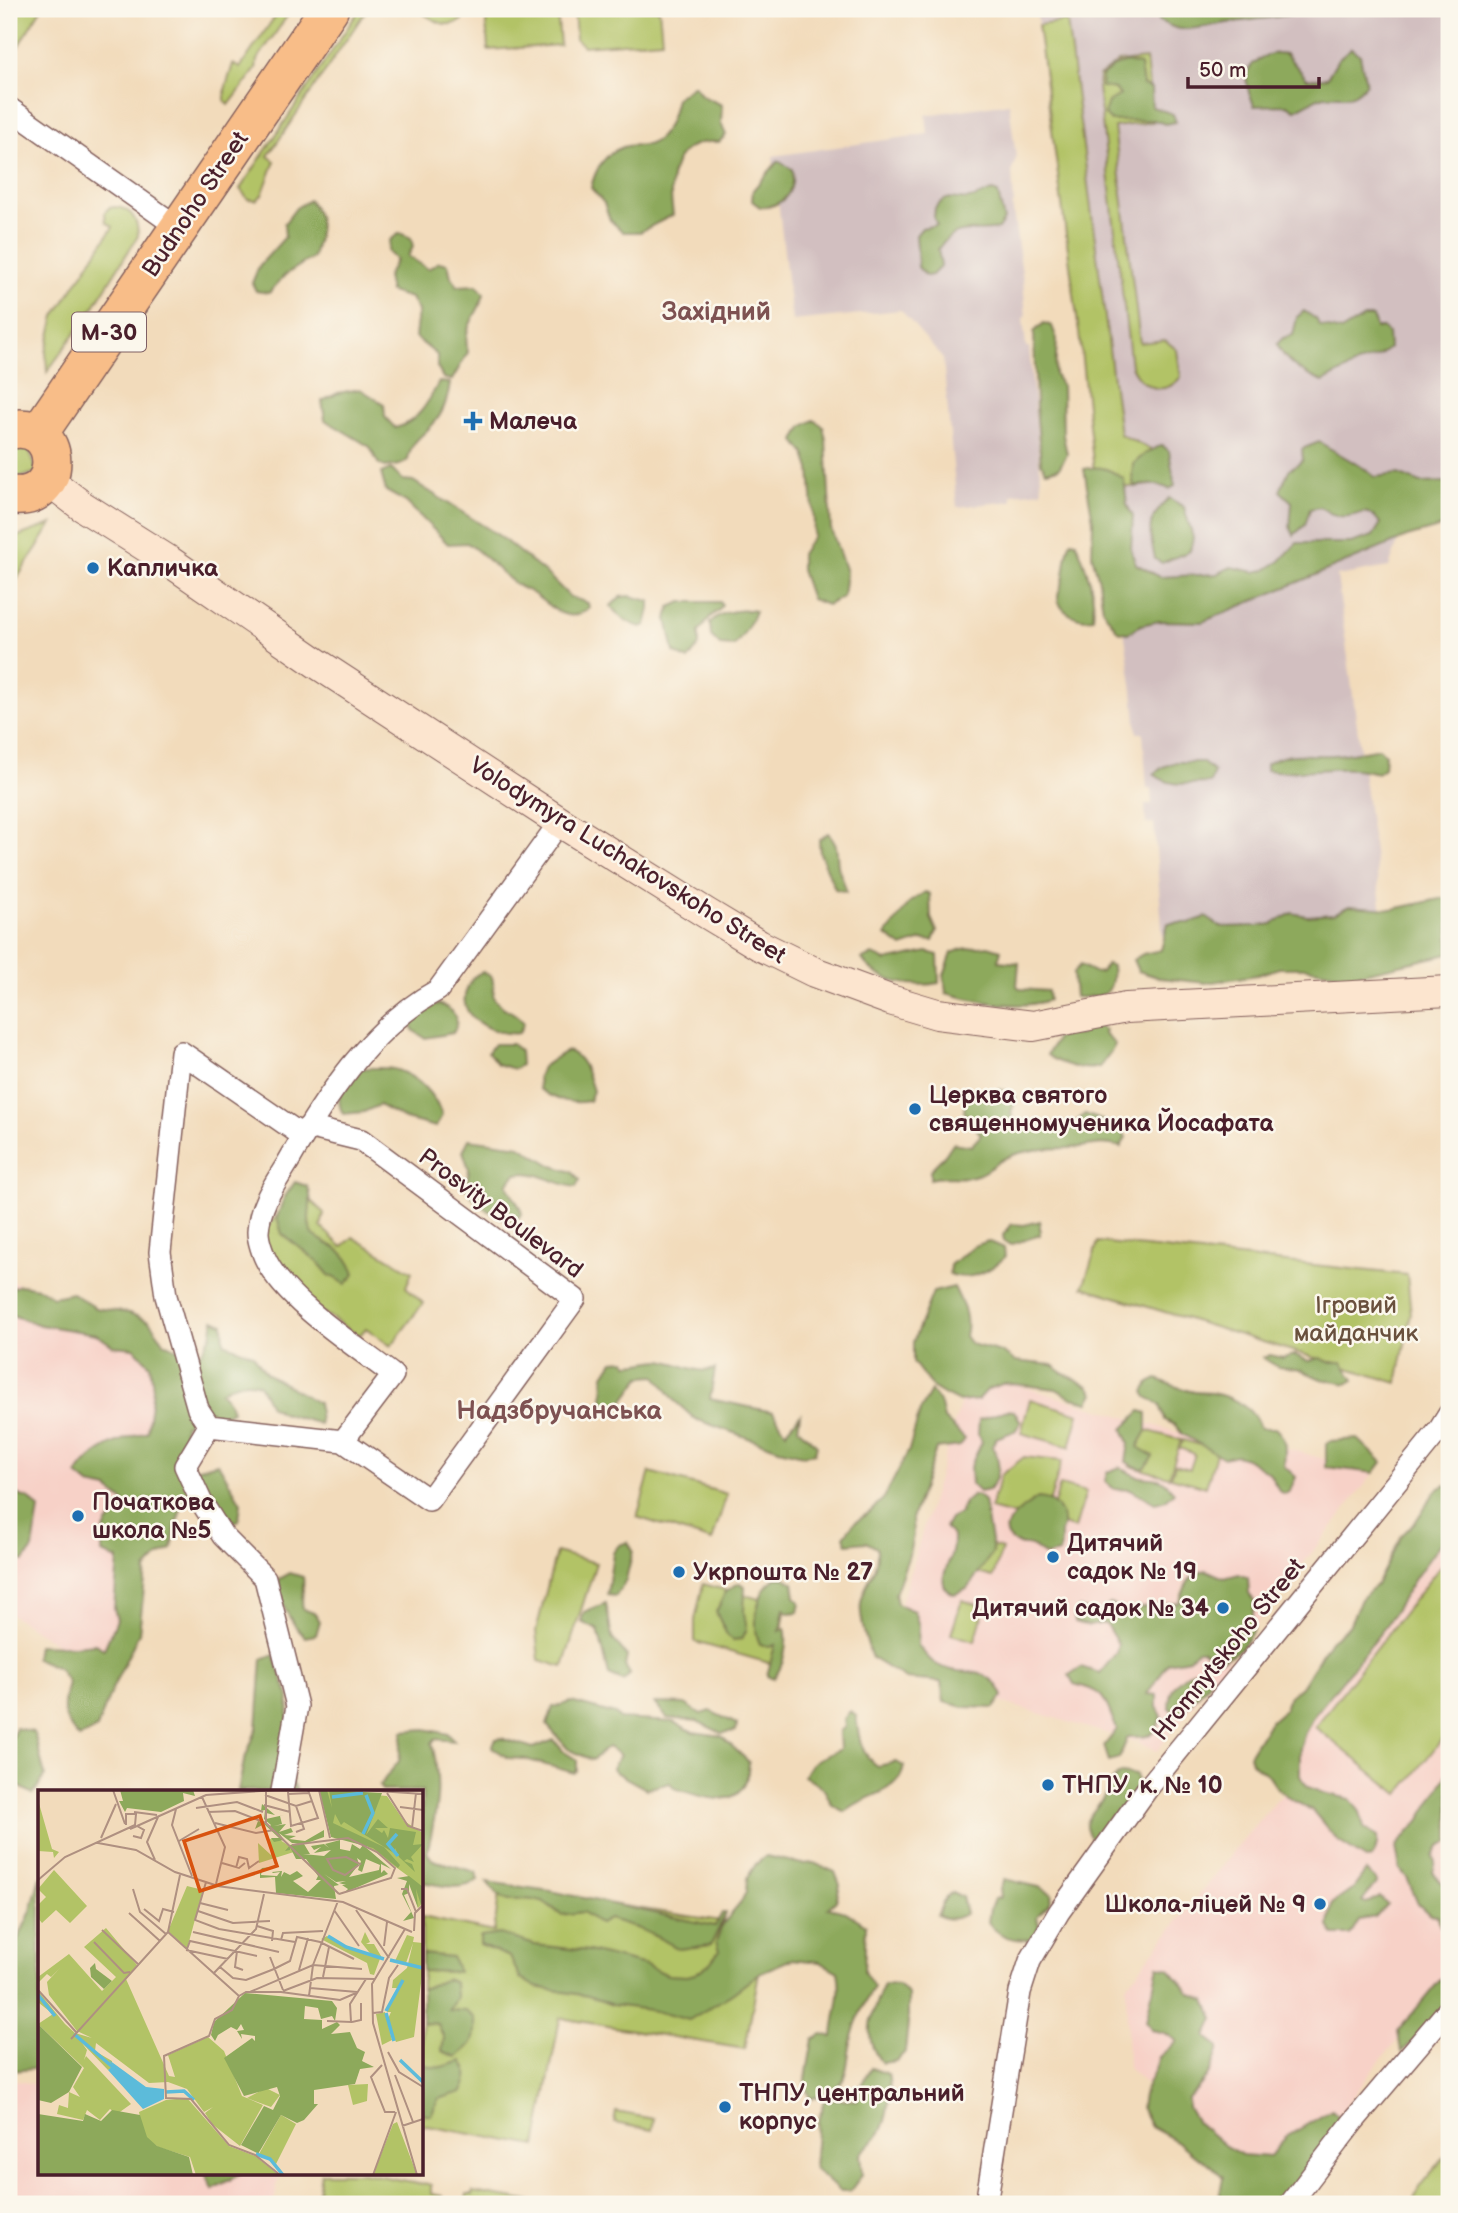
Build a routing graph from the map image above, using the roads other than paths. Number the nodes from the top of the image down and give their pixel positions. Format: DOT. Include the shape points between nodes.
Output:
graph roads {
  1 [pos="328,9"];
  2 [pos="9,108"];
  3 [pos="179,228"];
  4 [pos="23,432"];
  5 [pos="48,480"];
  6 [pos="9,495"];
  7 [pos="560,822"];
  8 [pos="1449,992"];
  9 [pos="305,1131"];
  10 [pos="1449,1414"];
  11 [pos="209,1426"];
  12 [pos="343,1441"];
  13 [pos="282,1790"];
  14 [pos="1449,2009"];
  15 [pos="986,2204"];
  16 [pos="1290,2204"];
  1 -- 3 [label="highway, Budnoho Street / М-30"];
  2 -- 3 [label="street"];
  3 -- 4 [label="highway, Budnoho Street / М-30"];
  4 -- 5 [label="highway, М-30" via="50,450"];
  5 -- 6 [label="highway" via="32,494"];
  5 -- 7 [label="main road, Volodymyra Luchakovskoho Street"];
  7 -- 8 [label="main road, Volodymyra Luchakovskoho Street" via="759,945 814,972 937,1014 1033,1026 1126,1008"];
  7 -- 9 [label="street" via="438,990 416,1002 369,1046"];
  9 -- 11 [label="street, Prosvity Boulevard" via="181,1052 160,1252 166,1296 198,1409"];
  9 -- 12 [label="street" via="265,1201 258,1234 267,1262 290,1295 393,1375"];
  9 -- 12 [label="street, Prosvity Boulevard" via="360,1140 575,1299 429,1500"];
  10 -- 15 [label="street, Hromnytskoho Street" via="1147,1789 1059,1912 1030,1961 1020,1992"];
  11 -- 12 [label="street, Prosvity Boulevard"];
  11 -- 13 [label="street" via="185,1466 223,1536 265,1578 297,1706"];
  14 -- 16 [label="street"];
}
